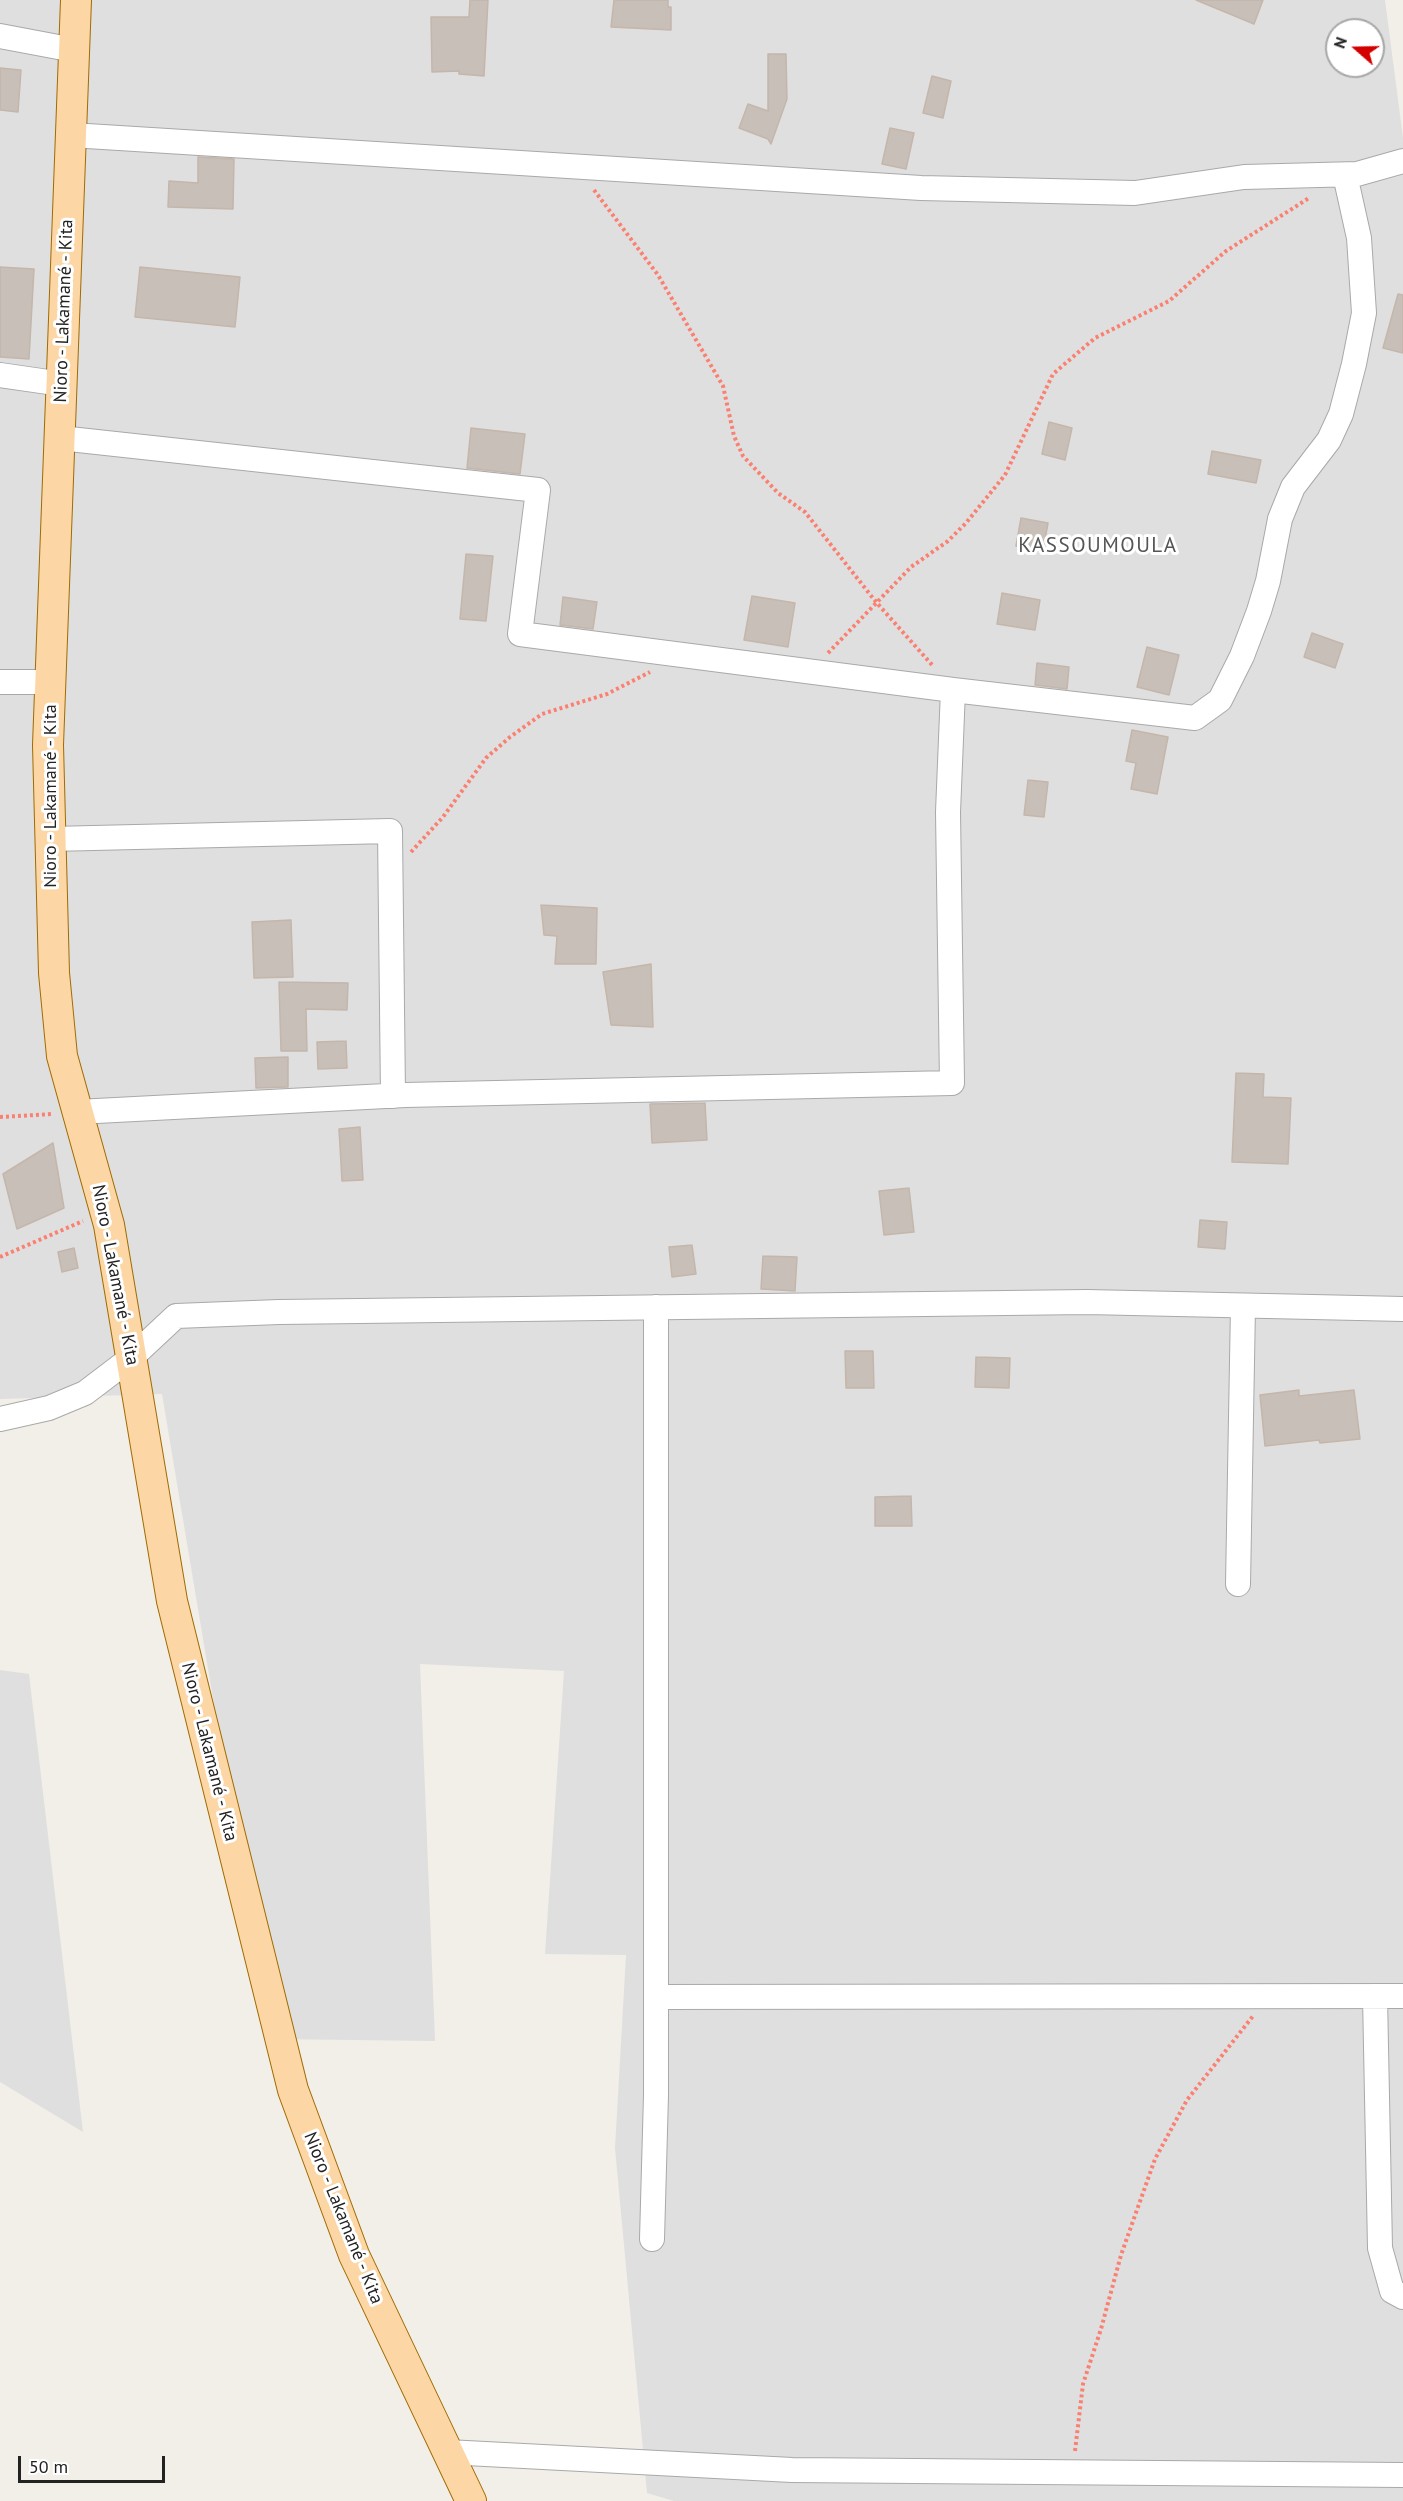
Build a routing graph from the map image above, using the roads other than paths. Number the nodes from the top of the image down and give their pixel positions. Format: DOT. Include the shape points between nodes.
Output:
graph roads {
  1 [pos="76,0"];
  2 [pos="0,36"];
  3 [pos="74,50"];
  4 [pos="71,135"];
  5 [pos="1403,161"];
  6 [pos="1345,175"];
  7 [pos="0,375"];
  8 [pos="62,384"];
  9 [pos="60,438"];
  10 [pos="0,682"];
  11 [pos="51,682"];
  12 [pos="953,690"];
  13 [pos="51,839"];
  14 [pos="393,1096"];
  15 [pos="78,1112"];
  16 [pos="1243,1306"];
  17 [pos="656,1307"];
  18 [pos="1403,1309"];
  19 [pos="131,1358"];
  20 [pos="0,1419"];
  21 [pos="1238,1584"];
  22 [pos="1376,1996"];
  23 [pos="1403,1996"];
  24 [pos="656,1997"];
  25 [pos="652,2239"];
  26 [pos="1403,2297"];
  27 [pos="447,2452"];
  28 [pos="1403,2475"];
  29 [pos="471,2501"];
  1 -- 3 [label="main road, Nioro - Lakamané - Kita"];
  2 -- 3 [label="street"];
  3 -- 4 [label="main road, Nioro - Lakamané - Kita"];
  4 -- 6 [label="street" via="921,188 1135,193 1244,177"];
  4 -- 8 [label="main road, Nioro - Lakamané - Kita"];
  5 -- 6 [label="street"];
  6 -- 12 [label="street" via="1359,238 1364,313 1354,364 1341,414 1329,440 1293,487 1280,519 1259,611 1220,700 1195,718"];
  7 -- 8 [label="street"];
  8 -- 9 [label="main road, Nioro - Lakamané - Kita"];
  9 -- 11 [label="main road, Nioro - Lakamané - Kita"];
  9 -- 12 [label="street" via="538,490 520,634"];
  10 -- 11 [label="street"];
  11 -- 13 [label="main road, Nioro - Lakamané - Kita"];
  12 -- 14 [label="street" via="948,812 952,1083"];
  13 -- 14 [label="street" via="390,831"];
  13 -- 15 [label="main road, Nioro - Lakamané - Kita" via="54,973 62,1056"];
  14 -- 15 [label="street"];
  15 -- 19 [label="main road, Nioro - Lakamané - Kita" via="105,1211"];
  16 -- 17 [label="street" via="1087,1302"];
  16 -- 18 [label="street"];
  16 -- 21 [label="street"];
  17 -- 19 [label="street" via="176,1316"];
  17 -- 24 [label="street"];
  19 -- 20 [label="street" via="85,1393 49,1408"];
  19 -- 27 [label="main road, Nioro - Lakamané - Kita" via="172,1601 293,2090 354,2255"];
  22 -- 23 [label="street"];
  22 -- 24 [label="street"];
  22 -- 26 [label="street" via="1380,2248 1392,2291"];
  24 -- 25 [label="street"];
  27 -- 28 [label="street" via="792,2470"];
  27 -- 29 [label="main road, Nioro - Lakamané - Kita"];
}
